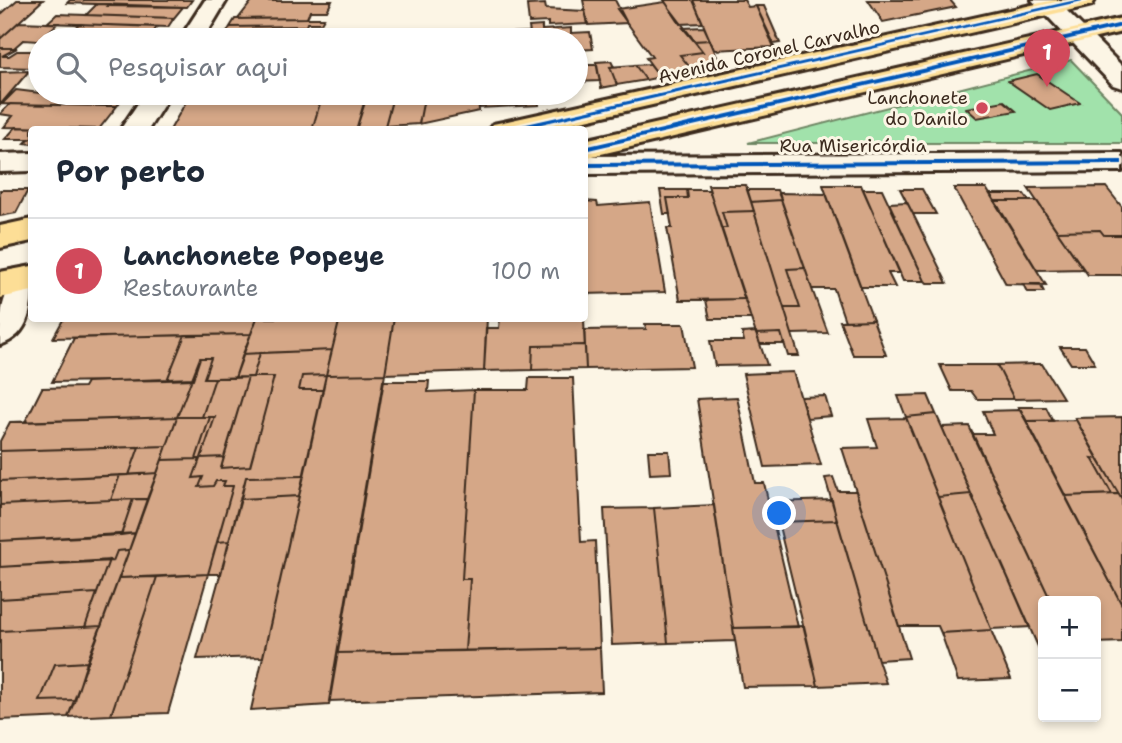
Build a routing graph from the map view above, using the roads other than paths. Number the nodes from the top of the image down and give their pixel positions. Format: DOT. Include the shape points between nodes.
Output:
graph roads {
  1 [pos="216,0"];
  2 [pos="1084,0"];
  3 [pos="1047,4"];
  4 [pos="1122,25"];
  5 [pos="198,28"];
  6 [pos="1079,35"];
  7 [pos="1122,80"];
  8 [pos="150,105"];
  9 [pos="137,126"];
  10 [pos="520,126"];
  11 [pos="588,148"];
  12 [pos="28,162"];
  13 [pos="1122,162"];
  14 [pos="0,163"];
  15 [pos="588,164"];
  16 [pos="28,231"];
  17 [pos="0,237"];
  18 [pos="28,279"];
  19 [pos="0,285"];
  20 [pos="28,289"];
  21 [pos="0,331"];
  1 -- 5 [label="street"];
  2 -- 3 [label="main road, Avenida Coronel Carvalho"];
  3 -- 6 [label="street"];
  3 -- 10 [label="main road, Avenida Coronel Carvalho"];
  4 -- 6 [label="main road"];
  6 -- 7 [label="street"];
  6 -- 11 [label="main road"];
  8 -- 9 [label="street"];
  12 -- 14 [label="street"];
  13 -- 15 [label="street, Rua Misericórdia"];
  16 -- 17 [label="main road"];
  18 -- 19 [label="main road"];
  20 -- 21 [label="street"];
}
